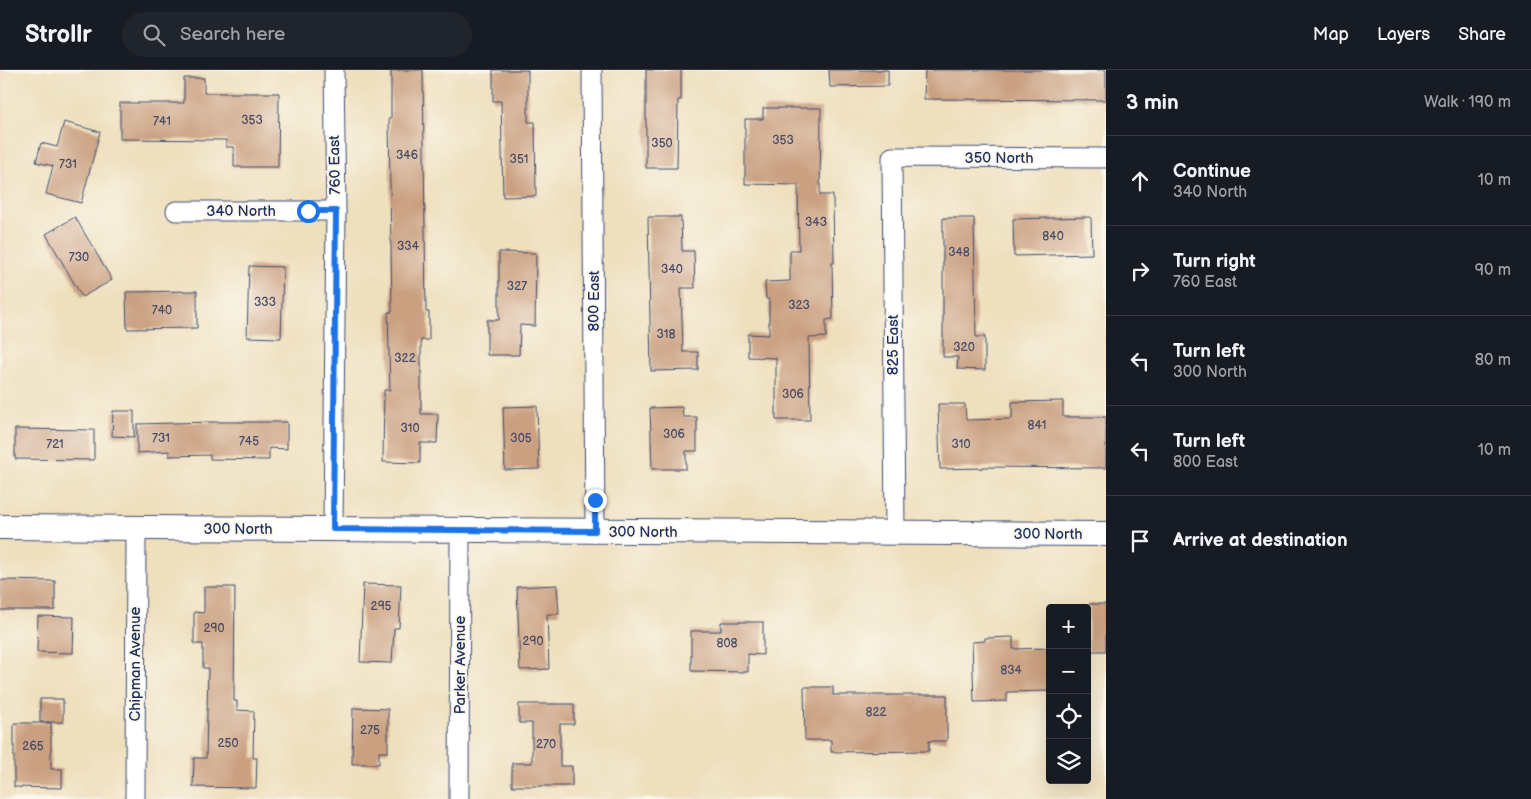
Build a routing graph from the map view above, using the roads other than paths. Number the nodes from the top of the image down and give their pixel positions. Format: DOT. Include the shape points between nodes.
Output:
graph roads {
  1 [pos="334,70"];
  2 [pos="592,70"];
  3 [pos="892,157"];
  4 [pos="1106,158"];
  5 [pos="176,211"];
  6 [pos="336,211"];
  7 [pos="0,527"];
  8 [pos="136,528"];
  9 [pos="333,529"];
  10 [pos="460,530"];
  11 [pos="595,531"];
  12 [pos="895,533"];
  13 [pos="1106,534"];
  14 [pos="135,799"];
  15 [pos="459,799"];
  1 -- 6 [label="street, 760 East"];
  2 -- 11 [label="street, 800 East"];
  3 -- 4 [label="street, 350 North"];
  3 -- 12 [label="street, 825 East"];
  5 -- 6 [label="street, 340 North"];
  6 -- 9 [label="street, 760 East"];
  7 -- 8 [label="street, 300 North"];
  8 -- 9 [label="street, 300 North"];
  8 -- 14 [label="street, Chipman Avenue"];
  9 -- 10 [label="street, 300 North"];
  10 -- 11 [label="street, 300 North"];
  10 -- 15 [label="street, Parker Avenue"];
  11 -- 12 [label="street, 300 North"];
  12 -- 13 [label="street, 300 North"];
}
